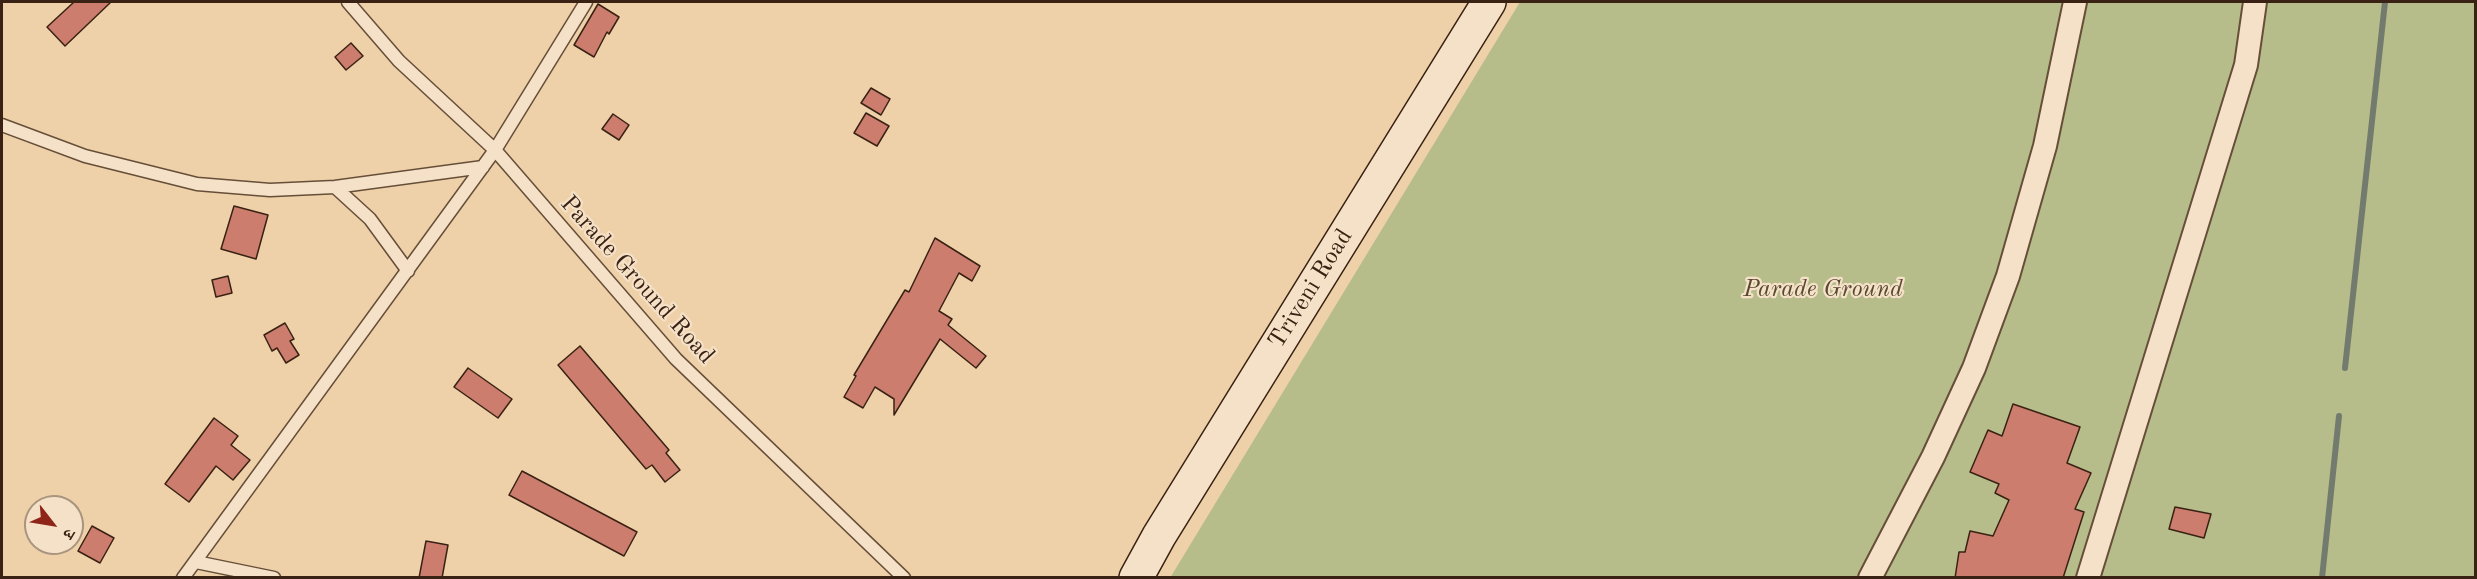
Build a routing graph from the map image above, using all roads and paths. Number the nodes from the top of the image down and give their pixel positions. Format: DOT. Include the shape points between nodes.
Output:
graph roads {
  1 [pos="348,2"];
  2 [pos="586,2"];
  3 [pos="1489,2"];
  4 [pos="2075,2"];
  5 [pos="2255,2"];
  6 [pos="2,125"];
  7 [pos="495,150"];
  8 [pos="483,167"];
  9 [pos="335,187"];
  10 [pos="408,271"];
  11 [pos="196,562"];
  12 [pos="183,578"];
  13 [pos="273,578"];
  14 [pos="904,578"];
  15 [pos="1136,578"];
  16 [pos="1870,578"];
  17 [pos="2088,578"];
  1 -- 7 [label="lane, Parade Ground Road" via="399,61"];
  2 -- 7 [label="lane"];
  3 -- 15 [label="main road, Triveni Road"];
  4 -- 16 [label="street" via="2045,146 2008,276 1960,398"];
  5 -- 17 [label="street" via="2246,65"];
  6 -- 9 [label="lane" via="86,156 197,184 270,190"];
  7 -- 8 [label="lane"];
  7 -- 14 [label="lane, Parade Ground Road" via="676,359"];
  8 -- 9 [label="lane"];
  8 -- 10 [label="lane"];
  9 -- 10 [label="lane" via="370,219"];
  10 -- 11 [label="lane"];
  11 -- 12 [label="lane"];
  11 -- 13 [label="lane"];
}
